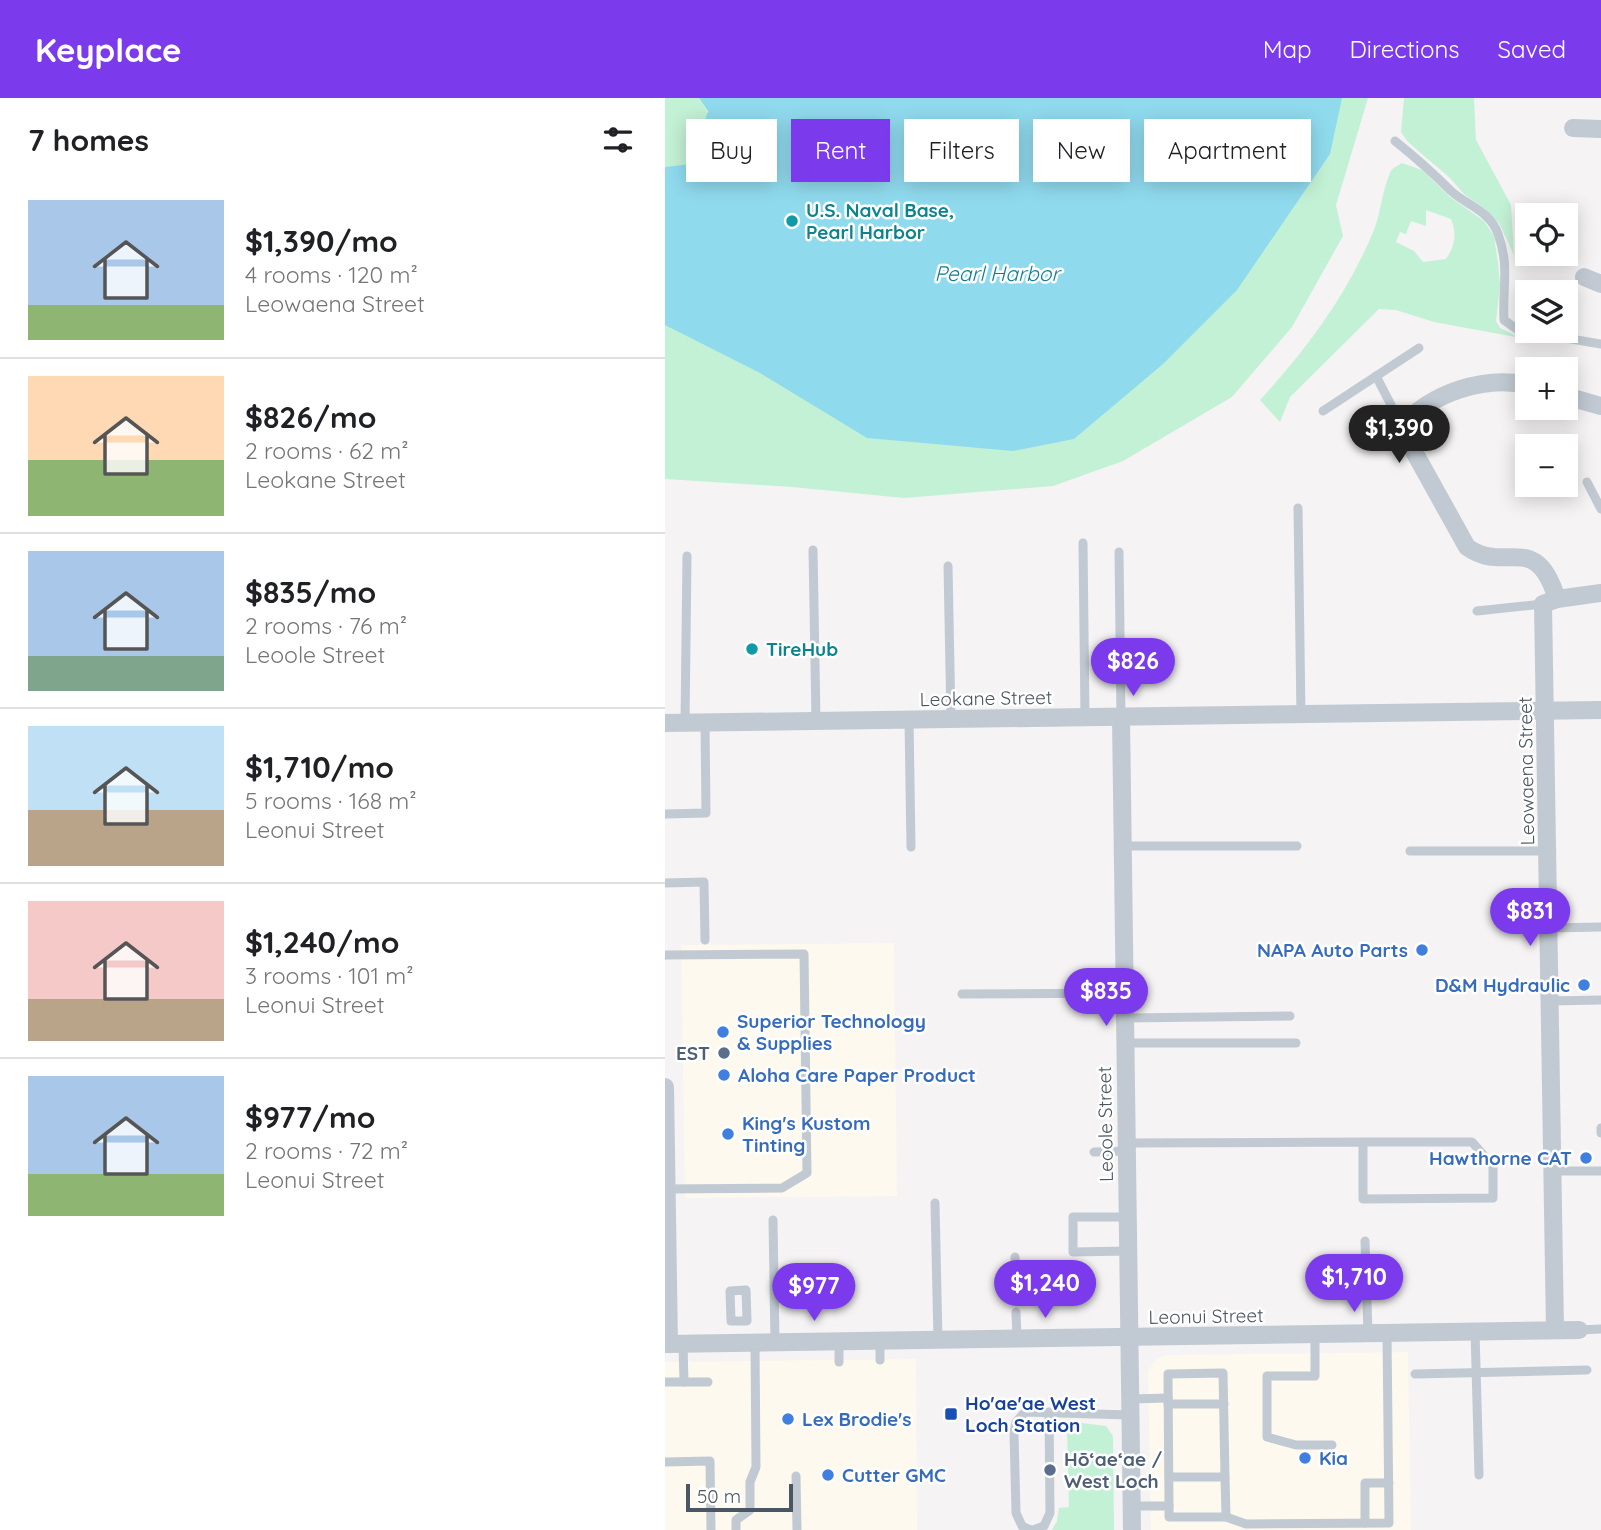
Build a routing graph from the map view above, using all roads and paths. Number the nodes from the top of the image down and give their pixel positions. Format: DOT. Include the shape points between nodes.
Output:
graph roads {
  1 [pos="1573,128"];
  2 [pos="1601,129"];
  3 [pos="1395,141"];
  4 [pos="1601,344"];
  5 [pos="1419,348"];
  6 [pos="1376,376"];
  7 [pos="1515,384"];
  8 [pos="1578,399"];
  9 [pos="1601,406"];
  10 [pos="1323,411"];
  11 [pos="1402,426"];
  12 [pos="1587,481"];
  13 [pos="1298,508"];
  14 [pos="1601,509"];
  15 [pos="1083,543"];
  16 [pos="813,550"];
  17 [pos="1119,552"];
  18 [pos="687,556"];
  19 [pos="948,566"];
  20 [pos="1601,593"];
  21 [pos="1550,602"];
  22 [pos="1477,611"];
  23 [pos="1601,710"];
  24 [pos="1546,711"];
  25 [pos="1301,715"];
  26 [pos="1085,718"];
  27 [pos="1121,718"];
  28 [pos="909,720"];
  29 [pos="951,720"];
  30 [pos="816,721"];
  31 [pos="665,723"];
  32 [pos="685,723"];
  33 [pos="705,723"];
  34 [pos="665,814"];
  35 [pos="1122,846"];
  36 [pos="1297,846"];
  37 [pos="911,848"];
  38 [pos="1410,850"];
  39 [pos="1548,851"];
  40 [pos="665,883"];
  41 [pos="1601,927"];
  42 [pos="1549,928"];
  43 [pos="705,940"];
  44 [pos="665,955"];
  45 [pos="1125,993"];
  46 [pos="962,994"];
  47 [pos="1601,1000"];
  48 [pos="1550,1001"];
  49 [pos="1290,1016"];
  50 [pos="1125,1018"];
  51 [pos="1125,1043"];
  52 [pos="1296,1043"];
  53 [pos="665,1087"];
  54 [pos="665,1113"];
  55 [pos="1363,1142"];
  56 [pos="1126,1147"];
  57 [pos="1094,1152"];
  58 [pos="1553,1171"];
  59 [pos="1601,1171"];
  60 [pos="667,1189"];
  61 [pos="935,1203"];
  62 [pos="1128,1217"];
  63 [pos="773,1220"];
  64 [pos="666,1224"];
  65 [pos="1365,1241"];
  66 [pos="1128,1251"];
  67 [pos="1015,1257"];
  68 [pos="1016,1294"];
  69 [pos="1016,1312"];
  70 [pos="1579,1329"];
  71 [pos="1601,1329"];
  72 [pos="1555,1330"];
  73 [pos="1475,1331"];
  74 [pos="1368,1333"];
  75 [pos="1387,1333"];
  76 [pos="743,1334"];
  77 [pos="1315,1334"];
  78 [pos="1129,1338"];
  79 [pos="1017,1339"];
  80 [pos="938,1340"];
  81 [pos="880,1341"];
  82 [pos="839,1342"];
  83 [pos="775,1343"];
  84 [pos="672,1344"];
  85 [pos="880,1360"];
  86 [pos="839,1362"];
  87 [pos="1587,1370"];
  88 [pos="1476,1373"];
  89 [pos="1415,1374"];
  90 [pos="665,1382"];
  91 [pos="684,1382"];
  92 [pos="708,1382"];
  93 [pos="1168,1401"];
  94 [pos="1224,1404"];
  95 [pos="1130,1407"];
  96 [pos="1049,1412"];
  97 [pos="1332,1445"];
  98 [pos="665,1462"];
  99 [pos="1479,1475"];
  100 [pos="796,1476"];
  101 [pos="1169,1477"];
  102 [pos="1225,1477"];
  103 [pos="1388,1483"];
  104 [pos="1132,1506"];
  105 [pos="1169,1506"];
  106 [pos="1226,1517"];
  107 [pos="1365,1523"];
  108 [pos="711,1530"];
  109 [pos="736,1530"];
  110 [pos="797,1530"];
  111 [pos="1033,1530"];
  112 [pos="1132,1530"];
  1 -- 2 [label="street"];
  3 -- 4 [label="lane" via="1492,223 1503,255 1504,320 1508,325"];
  5 -- 6 [label="lane"];
  6 -- 10 [label="lane"];
  6 -- 11 [label="lane"];
  7 -- 11 [label="street" via="1481,383 1450,394 1415,412"];
  8 -- 9 [label="street"];
  11 -- 21 [label="street, Leowaena Street" via="1467,547 1482,556 1532,559 1552,584"];
  12 -- 14 [label="lane"];
  13 -- 25 [label="lane"];
  15 -- 26 [label="lane"];
  16 -- 30 [label="lane"];
  17 -- 27 [label="lane"];
  18 -- 32 [label="lane"];
  19 -- 29 [label="lane"];
  20 -- 21 [label="street"];
  21 -- 22 [label="lane"];
  21 -- 24 [label="street, Leowaena Street"];
  23 -- 24 [label="street, Leokane Street"];
  24 -- 25 [label="street, Leokane Street"];
  24 -- 39 [label="street, Leowaena Street"];
  25 -- 27 [label="street, Leokane Street"];
  26 -- 27 [label="street, Leokane Street"];
  26 -- 29 [label="street, Leokane Street"];
  27 -- 35 [label="street, Leoole Street"];
  28 -- 29 [label="street, Leokane Street"];
  28 -- 30 [label="street, Leokane Street"];
  28 -- 37 [label="lane"];
  30 -- 33 [label="street, Leokane Street"];
  31 -- 32 [label="street, Leokane Street"];
  32 -- 33 [label="street, Leokane Street"];
  33 -- 34 [label="lane" via="706,813"];
  35 -- 36 [label="lane"];
  35 -- 45 [label="street, Leoole Street"];
  38 -- 39 [label="lane"];
  39 -- 42 [label="street, Leowaena Street"];
  40 -- 43 [label="lane" via="704,882"];
  41 -- 42 [label="lane"];
  42 -- 48 [label="street, Leowaena Street"];
  44 -- 60 [label="lane" via="804,954 807,1173 782,1188"];
  45 -- 46 [label="lane"];
  45 -- 50 [label="street, Leoole Street"];
  47 -- 48 [label="lane"];
  48 -- 58 [label="street, Leowaena Street"];
  49 -- 50 [label="lane"];
  50 -- 51 [label="street, Leoole Street"];
  51 -- 52 [label="lane"];
  51 -- 56 [label="street, Leoole Street"];
  53 -- 54 [label="street"];
  54 -- 60 [label="street"];
  55 -- 55 [label="lane" via="1472,1142 1493,1166 1493,1199 1363,1199"];
  55 -- 56 [label="lane"];
  56 -- 57 [label="lane"];
  56 -- 62 [label="street, Leoole Street"];
  58 -- 59 [label="lane"];
  58 -- 72 [label="street, Leowaena Street"];
  60 -- 64 [label="street"];
  61 -- 80 [label="lane"];
  62 -- 66 [label="street, Leoole Street"];
  62 -- 66 [label="lane" via="1073,1217 1073,1252"];
  63 -- 83 [label="lane"];
  64 -- 84 [label="street"];
  65 -- 74 [label="lane"];
  66 -- 78 [label="street, Leoole Street"];
  67 -- 68 [label="lane"];
  69 -- 79 [label="lane"];
  70 -- 71 [label="lane"];
  70 -- 72 [label="street, Leonui Street"];
  72 -- 73 [label="street, Leonui Street"];
  73 -- 75 [label="street, Leonui Street"];
  73 -- 88 [label="lane"];
  74 -- 75 [label="street, Leonui Street"];
  74 -- 77 [label="street, Leonui Street"];
  75 -- 103 [label="lane"];
  76 -- 83 [label="street, Leonui Street"];
  76 -- 84 [label="street, Leonui Street"];
  76 -- 109 [label="lane" via="756,1467 750,1482 750,1510 736,1520"];
  77 -- 78 [label="street, Leonui Street"];
  77 -- 97 [label="lane" via="1315,1376 1267,1376 1267,1437 1296,1445"];
  78 -- 79 [label="street, Leonui Street"];
  78 -- 95 [label="street, Leoole Street"];
  79 -- 80 [label="street, Leonui Street"];
  80 -- 81 [label="street, Leonui Street"];
  81 -- 82 [label="street, Leonui Street"];
  81 -- 85 [label="lane"];
  82 -- 83 [label="street, Leonui Street"];
  82 -- 86 [label="lane"];
  84 -- 91 [label="lane"];
  87 -- 88 [label="lane"];
  88 -- 89 [label="lane"];
  88 -- 99 [label="lane"];
  90 -- 91 [label="lane"];
  91 -- 92 [label="lane"];
  93 -- 94 [label="lane"];
  93 -- 94 [label="lane" via="1168,1374 1223,1373"];
  93 -- 95 [label="lane"];
  93 -- 101 [label="lane"];
  94 -- 102 [label="lane"];
  95 -- 96 [label="lane"];
  95 -- 104 [label="street, Leoole Street"];
  96 -- 111 [label="lane" via="1050,1513 1044,1526"];
  96 -- 111 [label="lane" via="1025,1412 1016,1422 1016,1513 1022,1526"];
  98 -- 108 [label="lane" via="710,1461"];
  100 -- 110 [label="lane"];
  101 -- 102 [label="lane"];
  101 -- 105 [label="lane"];
  102 -- 106 [label="lane"];
  103 -- 107 [label="lane" via="1365,1483"];
  103 -- 107 [label="lane" via="1389,1523"];
  104 -- 105 [label="lane"];
  104 -- 112 [label="street, Leoole Street"];
  105 -- 106 [label="lane" via="1169,1517"];
  106 -- 107 [label="lane" via="1246,1524"];
}
